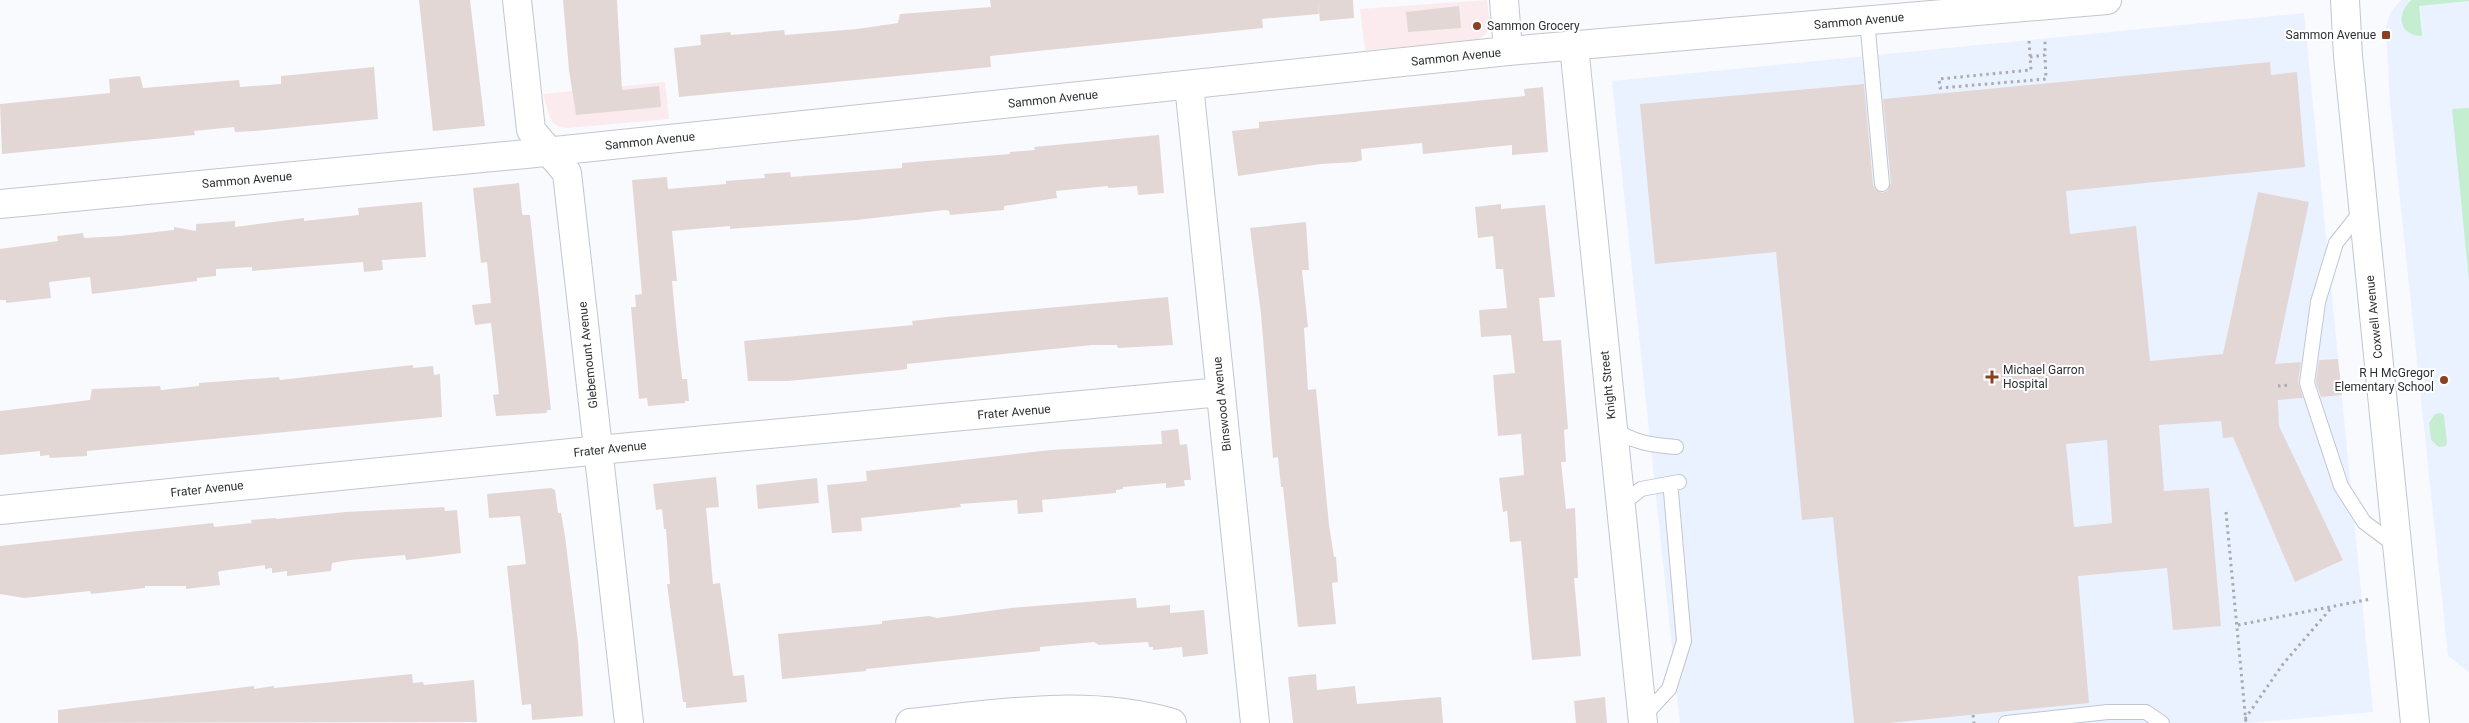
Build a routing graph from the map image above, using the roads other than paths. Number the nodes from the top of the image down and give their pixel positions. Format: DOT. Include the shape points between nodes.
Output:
graph roads {
  1 [pos="517,0"];
  2 [pos="1504,0"];
  3 [pos="2107,0"];
  4 [pos="2344,0"];
  5 [pos="1868,20"];
  6 [pos="1574,46"];
  7 [pos="1508,51"];
  8 [pos="1189,85"];
  9 [pos="549,152"];
  10 [pos="1882,184"];
  11 [pos="0,204"];
  12 [pos="2363,208"];
  13 [pos="1221,392"];
  14 [pos="1612,427"];
  15 [pos="1676,447"];
  16 [pos="598,450"];
  17 [pos="1620,506"];
  18 [pos="0,510"];
  19 [pos="2397,547"];
  20 [pos="1642,720"];
  21 [pos="629,723"];
  22 [pos="910,723"];
  23 [pos="1172,723"];
  24 [pos="1254,723"];
  25 [pos="2006,723"];
  26 [pos="2162,723"];
  27 [pos="2415,723"];
  1 -- 9 [label="street, Glebemount Avenue" via="531,130"];
  2 -- 7 [label="street"];
  3 -- 5 [label="street, Sammon Avenue"];
  4 -- 12 [label="street, Coxwell Avenue"];
  5 -- 6 [label="street, Sammon Avenue"];
  5 -- 10 [label="lane"];
  6 -- 7 [label="street, Sammon Avenue"];
  6 -- 14 [label="street, Knight Street"];
  7 -- 8 [label="street, Sammon Avenue"];
  8 -- 9 [label="street, Sammon Avenue"];
  8 -- 13 [label="street, Binswood Avenue"];
  9 -- 11 [label="street, Sammon Avenue"];
  9 -- 16 [label="street, Glebemount Avenue" via="567,173"];
  12 -- 19 [label="street, Coxwell Avenue"];
  12 -- 19 [label="lane" via="2336,243 2318,302 2308,383 2340,486 2364,522"];
  13 -- 16 [label="street, Frater Avenue"];
  13 -- 24 [label="street, Binswood Avenue"];
  14 -- 15 [label="lane" via="1645,445"];
  14 -- 17 [label="street, Knight Street"];
  16 -- 18 [label="street, Frater Avenue"];
  16 -- 21 [label="street, Glebemount Avenue"];
  17 -- 20 [label="street, Knight Street"];
  17 -- 20 [label="lane" via="1641,489 1675,487 1684,641 1669,689"];
  19 -- 27 [label="street, Coxwell Avenue"];
  22 -- 23 [label="street" via="1062,710 1112,711"];
  25 -- 26 [label="lane" via="2108,712 2146,712"];
}
